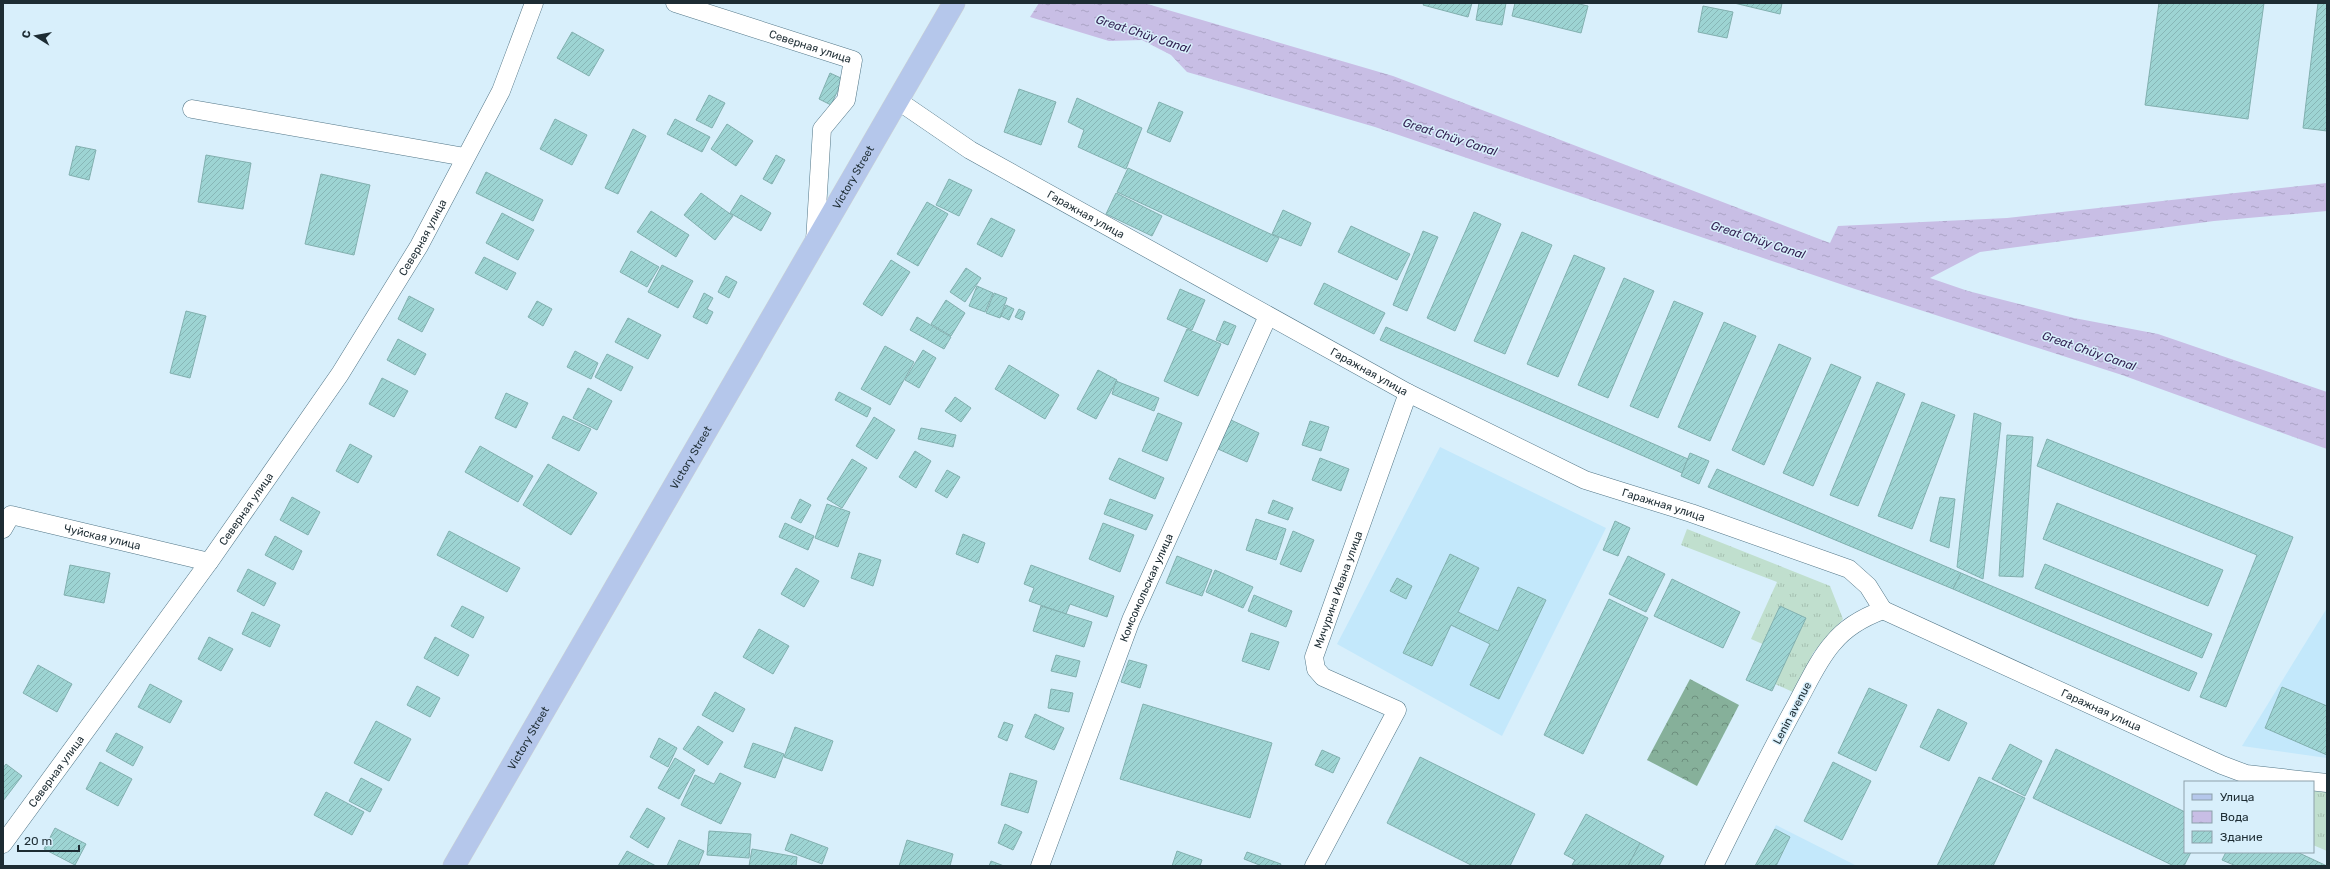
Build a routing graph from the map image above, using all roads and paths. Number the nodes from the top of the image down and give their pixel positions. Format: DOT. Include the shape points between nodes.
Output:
graph roads {
  1 [pos="534,3"];
  2 [pos="675,3"];
  3 [pos="954,3"];
  4 [pos="897,100"];
  5 [pos="192,109"];
  6 [pos="465,157"];
  7 [pos="815,244"];
  8 [pos="1268,316"];
  9 [pos="1408,393"];
  10 [pos="3,529"];
  11 [pos="209,562"];
  12 [pos="1883,610"];
  13 [pos="2309,781"];
  14 [pos="2314,782"];
  15 [pos="2327,783"];
  16 [pos="3,844"];
  17 [pos="454,866"];
  18 [pos="1040,866"];
  19 [pos="1314,866"];
  20 [pos="1714,866"];
  1 -- 6 [label="street, Северная улица" via="500,91"];
  2 -- 7 [label="street, Северная улица" via="853,60 846,100 822,129"];
  3 -- 4 [label="main road, Victory Street"];
  4 -- 7 [label="main road, Victory Street"];
  4 -- 8 [label="street, Гаражная улица" via="970,150"];
  5 -- 6 [label="street"];
  6 -- 11 [label="street, Северная улица" via="419,246 340,374"];
  7 -- 17 [label="main road, Victory Street"];
  8 -- 9 [label="street, Гаражная улица"];
  8 -- 18 [label="street, Комсомольская улица" via="1131,620"];
  9 -- 12 [label="street, Гаражная улица" via="1585,480 1691,513 1849,568 1868,586"];
  9 -- 19 [label="street, Мичурина Ивана улица" via="1314,657 1316,669 1323,677 1397,710"];
  10 -- 11 [label="street, Чуйская улица" via="11,515"];
  11 -- 16 [label="street, Северная улица"];
  12 -- 13 [label="street, Гаражная улица" via="2222,765 2246,774"];
  12 -- 20 [label="street, Lenin avenue" via="1848,628 1822,657"];
  14 -- 15 [label="street, Гаражная улица"];
}
